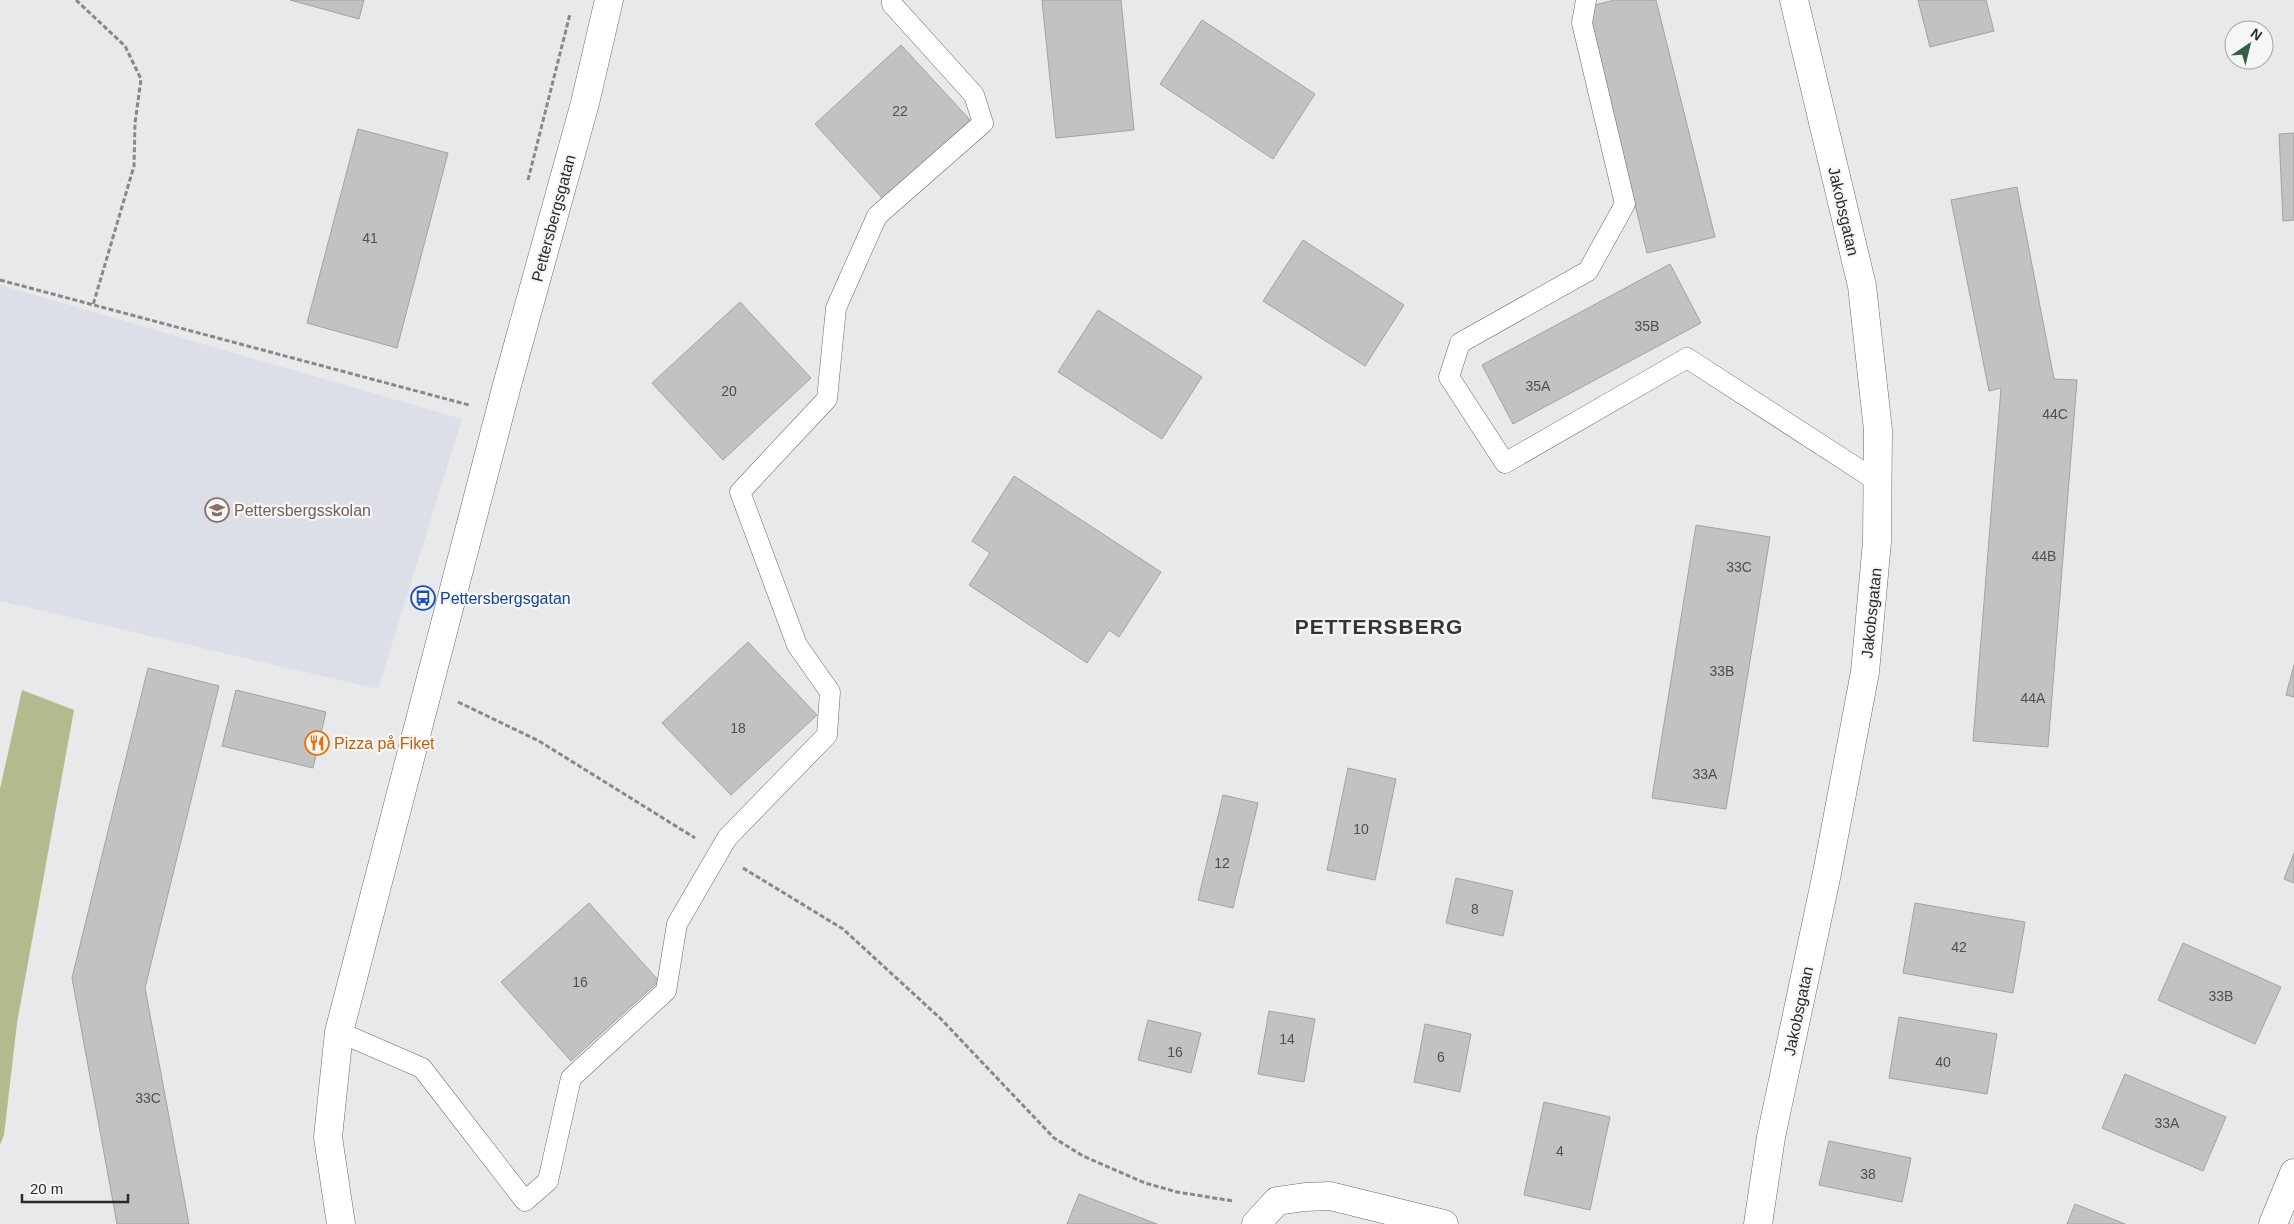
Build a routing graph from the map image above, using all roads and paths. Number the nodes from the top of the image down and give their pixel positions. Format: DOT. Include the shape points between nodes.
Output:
graph roads {
  1 [pos="76,0"];
  2 [pos="609,0"];
  3 [pos="892,0"];
  4 [pos="1586,0"];
  5 [pos="1794,0"];
  6 [pos="0,280"];
  7 [pos="93,305"];
  8 [pos="470,405"];
  9 [pos="1878,481"];
  10 [pos="428,691"];
  11 [pos="718,852"];
  12 [pos="339,1032"];
  13 [pos="2294,1173"];
  14 [pos="1277,1201"];
  15 [pos="341,1224"];
  16 [pos="1256,1224"];
  17 [pos="1444,1224"];
  18 [pos="1758,1224"];
  19 [pos="2273,1224"];
  1 -- 7 [label="path" via="125,46 141,79 134,166"];
  2 -- 10 [label="street, Pettersbergsgatan" via="585,103"];
  3 -- 11 [label="lane" via="892,4 974,95 983,123 877,216 836,308 827,399 740,492 797,645 830,692 829,712 827,735 727,838"];
  4 -- 9 [label="lane" via="1582,23 1625,204 1588,271 1460,344 1450,377 1506,463 1687,358"];
  5 -- 9 [label="street, Jakobsgatan" via="1862,286 1878,430"];
  6 -- 7 [label="path"];
  7 -- 8 [label="path"];
  9 -- 18 [label="street, Jakobsgatan" via="1877,542 1865,672 1827,873 1771,1137"];
  10 -- 11 [label="path" via="470,707 539,741"];
  10 -- 12 [label="street, Pettersbergsgatan"];
  11 -- 12 [label="lane" via="677,924 666,991 571,1078 548,1181 525,1201 422,1068"];
  11 -- 14 [label="path" via="843,929 941,1019 1054,1138 1144,1183 1210,1198"];
  12 -- 15 [label="street, Pettersbergsgatan" via="328,1137"];
  13 -- 19 [label="street"];
  14 -- 16 [label="street"];
  14 -- 17 [label="street" via="1330,1196"];
}
